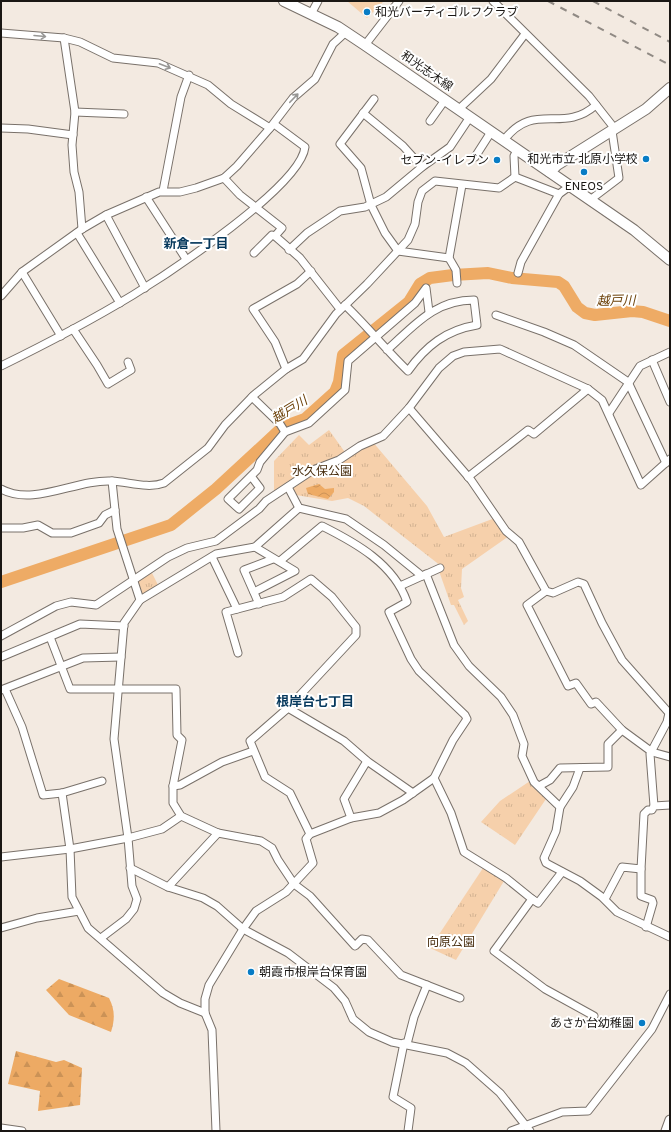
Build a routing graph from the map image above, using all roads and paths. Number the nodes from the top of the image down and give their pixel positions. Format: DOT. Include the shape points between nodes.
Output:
graph roads {
  1 [pos="284,1"];
  2 [pos="318,1"];
  3 [pos="399,1"];
  4 [pos="493,1"];
  5 [pos="311,14"];
  6 [pos="346,32"];
  7 [pos="1,33"];
  8 [pos="525,34"];
  9 [pos="64,38"];
  10 [pos="365,44"];
  11 [pos="189,75"];
  12 [pos="670,88"];
  13 [pos="374,99"];
  14 [pos="445,100"];
  15 [pos="596,105"];
  16 [pos="459,109"];
  17 [pos="76,112"];
  18 [pos="363,113"];
  19 [pos="124,114"];
  20 [pos="470,117"];
  21 [pos="430,121"];
  22 [pos="272,126"];
  23 [pos="1,128"];
  24 [pos="614,130"];
  25 [pos="492,132"];
  26 [pos="73,135"];
  27 [pos="504,140"];
  28 [pos="517,150"];
  29 [pos="475,157"];
  30 [pos="422,166"];
  31 [pos="550,172"];
  32 [pos="515,177"];
  33 [pos="224,178"];
  34 [pos="462,185"];
  35 [pos="570,186"];
  36 [pos="163,191"];
  37 [pos="559,194"];
  38 [pos="146,197"];
  39 [pos="590,200"];
  40 [pos="371,205"];
  41 [pos="257,207"];
  42 [pos="106,215"];
  43 [pos="80,231"];
  44 [pos="275,236"];
  45 [pos="290,250"];
  46 [pos="398,251"];
  47 [pos="254,252"];
  48 [pos="449,258"];
  49 [pos="186,259"];
  50 [pos="670,260"];
  51 [pos="311,271"];
  52 [pos="22,272"];
  53 [pos="518,273"];
  54 [pos="457,281"];
  55 [pos="145,288"];
  56 [pos="1,296"];
  57 [pos="120,303"];
  58 [pos="343,307"];
  59 [pos="429,312"];
  60 [pos="496,316"];
  61 [pos="73,329"];
  62 [pos="61,336"];
  63 [pos="376,336"];
  64 [pos="387,350"];
  65 [pos="670,352"];
  66 [pos="652,360"];
  67 [pos="128,362"];
  68 [pos="1,366"];
  69 [pos="286,369"];
  70 [pos="628,382"];
  71 [pos="588,389"];
  72 [pos="252,397"];
  73 [pos="670,402"];
  74 [pos="410,408"];
  75 [pos="609,413"];
  76 [pos="283,429"];
  77 [pos="668,461"];
  78 [pos="251,476"];
  79 [pos="468,477"];
  80 [pos="112,481"];
  81 [pos="288,487"];
  82 [pos="1,489"];
  83 [pos="299,508"];
  84 [pos="115,510"];
  85 [pos="1,528"];
  86 [pos="255,547"];
  87 [pos="212,557"];
  88 [pos="276,560"];
  89 [pos="440,568"];
  90 [pos="424,575"];
  91 [pos="133,581"];
  92 [pos="400,586"];
  93 [pos="546,591"];
  94 [pos="254,592"];
  95 [pos="140,600"];
  96 [pos="259,604"];
  97 [pos="237,609"];
  98 [pos="124,626"];
  99 [pos="1,636"];
  100 [pos="50,637"];
  101 [pos="238,653"];
  102 [pos="1,657"];
  103 [pos="121,657"];
  104 [pos="61,666"];
  105 [pos="3,690"];
  106 [pos="118,690"];
  107 [pos="288,708"];
  108 [pos="622,730"];
  109 [pos="254,751"];
  110 [pos="652,752"];
  111 [pos="670,757"];
  112 [pos="367,761"];
  113 [pos="580,768"];
  114 [pos="434,778"];
  115 [pos="102,781"];
  116 [pos="173,786"];
  117 [pos="539,786"];
  118 [pos="62,793"];
  119 [pos="413,793"];
  120 [pos="670,805"];
  121 [pos="654,806"];
  122 [pos="560,807"];
  123 [pos="181,816"];
  124 [pos="351,818"];
  125 [pos="218,833"];
  126 [pos="310,834"];
  127 [pos="128,838"];
  128 [pos="70,849"];
  129 [pos="1,856"];
  130 [pos="130,868"];
  131 [pos="641,869"];
  132 [pos="562,872"];
  133 [pos="294,884"];
  134 [pos="168,887"];
  135 [pos="532,899"];
  136 [pos="605,899"];
  137 [pos="79,911"];
  138 [pos="646,927"];
  139 [pos="1,928"];
  140 [pos="242,929"];
  141 [pos="670,937"];
  142 [pos="101,938"];
  143 [pos="427,986"];
  144 [pos="670,994"];
  145 [pos="460,998"];
  146 [pos="205,1012"];
  147 [pos="594,1016"];
  148 [pos="406,1044"];
  149 [pos="670,1120"];
  150 [pos="525,1125"];
  151 [pos="1,1128"];
  152 [pos="22,1131"];
  153 [pos="216,1131"];
  154 [pos="408,1131"];
  155 [pos="511,1131"];
  156 [pos="530,1131"];
  157 [pos="666,1131"];
  1 -- 5 [label="main road, 和光志木線"];
  2 -- 5 [label="street"];
  3 -- 10 [label="street"];
  4 -- 8 [label="street"];
  5 -- 6 [label="main road, 和光志木線"];
  6 -- 10 [label="main road, 和光志木線"];
  22 -- 6 [label="street, one-way" via="293,98 315,79 333,44"];
  7 -- 9 [label="street, one-way"];
  8 -- 15 [label="street"];
  8 -- 16 [label="street" via="491,79"];
  9 -- 11 [label="street, one-way" via="80,42 113,58 158,63"];
  9 -- 17 [label="street"];
  10 -- 14 [label="main road, 和光志木線"];
  11 -- 22 [label="street" via="208,85 231,104"];
  11 -- 36 [label="street" via="181,97"];
  12 -- 24 [label="main road" via="646,109"];
  13 -- 18 [label="street"];
  14 -- 16 [label="main road, 和光志木線"];
  14 -- 21 [label="street"];
  15 -- 24 [label="street"];
  15 -- 27 [label="street" via="573,118 529,120 516,126"];
  16 -- 20 [label="main road, 和光志木線"];
  17 -- 19 [label="street"];
  17 -- 26 [label="street"];
  18 -- 30 [label="street" via="403,146"];
  18 -- 40 [label="street" via="340,144 361,168"];
  20 -- 25 [label="main road, 和光志木線"];
  20 -- 30 [label="street" via="450,147"];
  22 -- 33 [label="street"];
  22 -- 41 [label="street" via="305,147 304,154 288,178"];
  23 -- 26 [label="street"];
  24 -- 31 [label="main road" via="557,165"];
  24 -- 39 [label="street" via="619,178"];
  25 -- 27 [label="main road, 和光志木線"];
  25 -- 29 [label="street"];
  26 -- 43 [label="street"];
  27 -- 28 [label="main road, 和光志木線"];
  28 -- 31 [label="main road, 和光志木線"];
  28 -- 32 [label="street" via="514,156"];
  30 -- 40 [label="street" via="386,197"];
  31 -- 35 [label="main road, 和光志木線"];
  32 -- 34 [label="street" via="499,188"];
  32 -- 37 [label="street"];
  33 -- 36 [label="street" via="180,192"];
  33 -- 41 [label="street" via="240,195"];
  34 -- 46 [label="street" via="435,181 422,191 415,224 408,240"];
  34 -- 48 [label="street"];
  35 -- 37 [label="street"];
  35 -- 39 [label="main road, 和光志木線"];
  36 -- 38 [label="street"];
  37 -- 53 [label="street" via="521,262"];
  38 -- 42 [label="street"];
  38 -- 49 [label="street"];
  39 -- 50 [label="main road, 和光志木線" via="644,237"];
  40 -- 45 [label="street" via="340,211 307,232"];
  40 -- 46 [label="street" via="385,233"];
  41 -- 44 [label="street" via="282,228"];
  41 -- 49 [label="street"];
  42 -- 43 [label="street"];
  42 -- 55 [label="street"];
  43 -- 52 [label="street"];
  43 -- 57 [label="street"];
  44 -- 45 [label="street"];
  44 -- 47 [label="street" via="272,235"];
  45 -- 51 [label="street"];
  46 -- 48 [label="street"];
  46 -- 58 [label="street"];
  48 -- 54 [label="street" via="456,270"];
  49 -- 55 [label="street"];
  51 -- 58 [label="street"];
  51 -- 69 [label="street" via="297,284 253,309 275,342"];
  52 -- 56 [label="street"];
  52 -- 62 [label="street"];
  55 -- 57 [label="street"];
  57 -- 61 [label="street"];
  58 -- 63 [label="street"];
  58 -- 69 [label="street" via="303,359"];
  59 -- 63 [label="street" via="426,288 415,303"];
  59 -- 64 [label="street"];
  59 -- 64 [label="street" via="445,305 474,300 477,326 454,331 437,340 420,354 408,371"];
  60 -- 70 [label="street" via="574,345"];
  61 -- 62 [label="street"];
  61 -- 67 [label="street" via="108,384 131,370"];
  62 -- 68 [label="street"];
  63 -- 64 [label="street"];
  63 -- 76 [label="street" via="348,361 344,390 309,423"];
  65 -- 66 [label="street"];
  66 -- 70 [label="street" via="640,366"];
  66 -- 73 [label="street"];
  69 -- 72 [label="street"];
  70 -- 75 [label="street"];
  70 -- 77 [label="street"];
  71 -- 74 [label="street" via="500,348 475,350 453,356 445,362 425,384"];
  71 -- 75 [label="street" via="602,400"];
  71 -- 79 [label="street" via="534,434 528,430"];
  72 -- 76 [label="street"];
  72 -- 80 [label="street" via="225,425 208,448 171,479 156,486"];
  74 -- 79 [label="street"];
  74 -- 81 [label="street" via="383,436 360,446 340,460 313,470"];
  75 -- 77 [label="street" via="641,485"];
  76 -- 78 [label="street"];
  78 -- 78 [label="street" via="260,488 239,509 228,499"];
  79 -- 93 [label="street" via="506,531 519,542"];
  80 -- 82 [label="street" via="94,481 29,496 14,495"];
  80 -- 84 [label="street"];
  81 -- 83 [label="street"];
  81 -- 91 [label="street" via="216,541 187,548"];
  83 -- 86 [label="street"];
  83 -- 90 [label="street" via="346,519"];
  84 -- 85 [label="street" via="105,515 99,523 71,533 52,533 38,525"];
  84 -- 91 [label="street" via="119,536"];
  86 -- 87 [label="street"];
  86 -- 88 [label="street"];
  87 -- 95 [label="street"];
  87 -- 97 [label="street"];
  88 -- 92 [label="street" via="322,526 346,537 371,554"];
  88 -- 94 [label="street" via="244,570"];
  88 -- 94 [label="street" via="295,571"];
  89 -- 90 [label="street"];
  90 -- 92 [label="street"];
  90 -- 117 [label="street" via="454,645 470,666 501,697 513,715 524,744 522,756 534,782"];
  91 -- 95 [label="street"];
  91 -- 99 [label="street" via="96,605 71,602 56,606"];
  92 -- 114 [label="street" via="407,602 389,612 410,659 467,719"];
  93 -- 108 [label="street" via="528,605 568,686 576,683 591,704 596,702"];
  93 -- 110 [label="street" via="553,593 578,582 584,584 622,660 669,713"];
  94 -- 96 [label="street"];
  95 -- 98 [label="street"];
  96 -- 97 [label="street"];
  96 -- 107 [label="street" via="283,597 311,579 332,597 358,631"];
  97 -- 101 [label="street" via="226,612"];
  98 -- 100 [label="street" via="80,624"];
  98 -- 103 [label="street"];
  100 -- 102 [label="street"];
  100 -- 104 [label="street"];
  103 -- 104 [label="street" via="83,658"];
  103 -- 106 [label="street"];
  104 -- 105 [label="street"];
  104 -- 106 [label="street" via="70,689"];
  105 -- 118 [label="street" via="22,727 43,795"];
  106 -- 116 [label="street" via="176,689 177,735 182,740"];
  106 -- 127 [label="street" via="114,739"];
  107 -- 109 [label="street" via="250,741"];
  107 -- 112 [label="street" via="344,741"];
  108 -- 110 [label="street"];
  108 -- 113 [label="street" via="608,744 608,767"];
  109 -- 116 [label="street" via="222,762 180,785"];
  109 -- 126 [label="street" via="265,777 290,794"];
  110 -- 111 [label="street"];
  110 -- 121 [label="street" via="650,754"];
  112 -- 119 [label="street"];
  112 -- 124 [label="street" via="344,799"];
  113 -- 117 [label="street" via="560,768 550,780"];
  113 -- 122 [label="street" via="573,787"];
  114 -- 119 [label="street"];
  114 -- 135 [label="street" via="451,813 464,852 506,878"];
  115 -- 118 [label="street"];
  116 -- 123 [label="street" via="173,803"];
  117 -- 122 [label="street"];
  118 -- 128 [label="street"];
  119 -- 124 [label="street" via="379,813"];
  120 -- 121 [label="street"];
  121 -- 131 [label="street" via="644,814"];
  122 -- 132 [label="street" via="556,830 544,858 546,863"];
  123 -- 125 [label="street"];
  123 -- 127 [label="street" via="162,829"];
  124 -- 126 [label="street"];
  125 -- 133 [label="street" via="261,841 272,848"];
  125 -- 134 [label="street"];
  126 -- 133 [label="street" via="306,839 313,863"];
  127 -- 128 [label="street"];
  127 -- 130 [label="street"];
  128 -- 129 [label="street"];
  128 -- 137 [label="street" via="72,896"];
  130 -- 134 [label="street"];
  130 -- 142 [label="street" via="136,905 126,919"];
  131 -- 136 [label="street" via="622,867"];
  131 -- 138 [label="street" via="641,896 652,900 653,903"];
  132 -- 135 [label="street" via="538,903"];
  132 -- 136 [label="street"];
  133 -- 140 [label="street" via="256,911"];
  133 -- 143 [label="street" via="310,896 355,946 362,939 368,940 401,975"];
  134 -- 140 [label="street" via="203,898 217,906"];
  135 -- 147 [label="street" via="494,951 546,989"];
  136 -- 138 [label="street" via="617,912"];
  137 -- 139 [label="street" via="37,918"];
  137 -- 142 [label="street" via="88,928"];
  138 -- 141 [label="street"];
  140 -- 146 [label="street" via="209,985"];
  140 -- 148 [label="street" via="288,953 334,988 345,1001 353,1019 368,1032 392,1042"];
  142 -- 146 [label="street" via="163,993 180,1003"];
  143 -- 145 [label="street"];
  143 -- 148 [label="street" via="414,1016"];
  144 -- 150 [label="street" via="652,1029 588,1111 562,1112"];
  146 -- 153 [label="street" via="212,1030"];
  148 -- 150 [label="street" via="447,1053 466,1063 500,1093"];
  148 -- 154 [label="street" via="393,1097 411,1108"];
  149 -- 157 [label="street"];
  150 -- 155 [label="street"];
  150 -- 156 [label="street"];
  151 -- 152 [label="street"];
}
